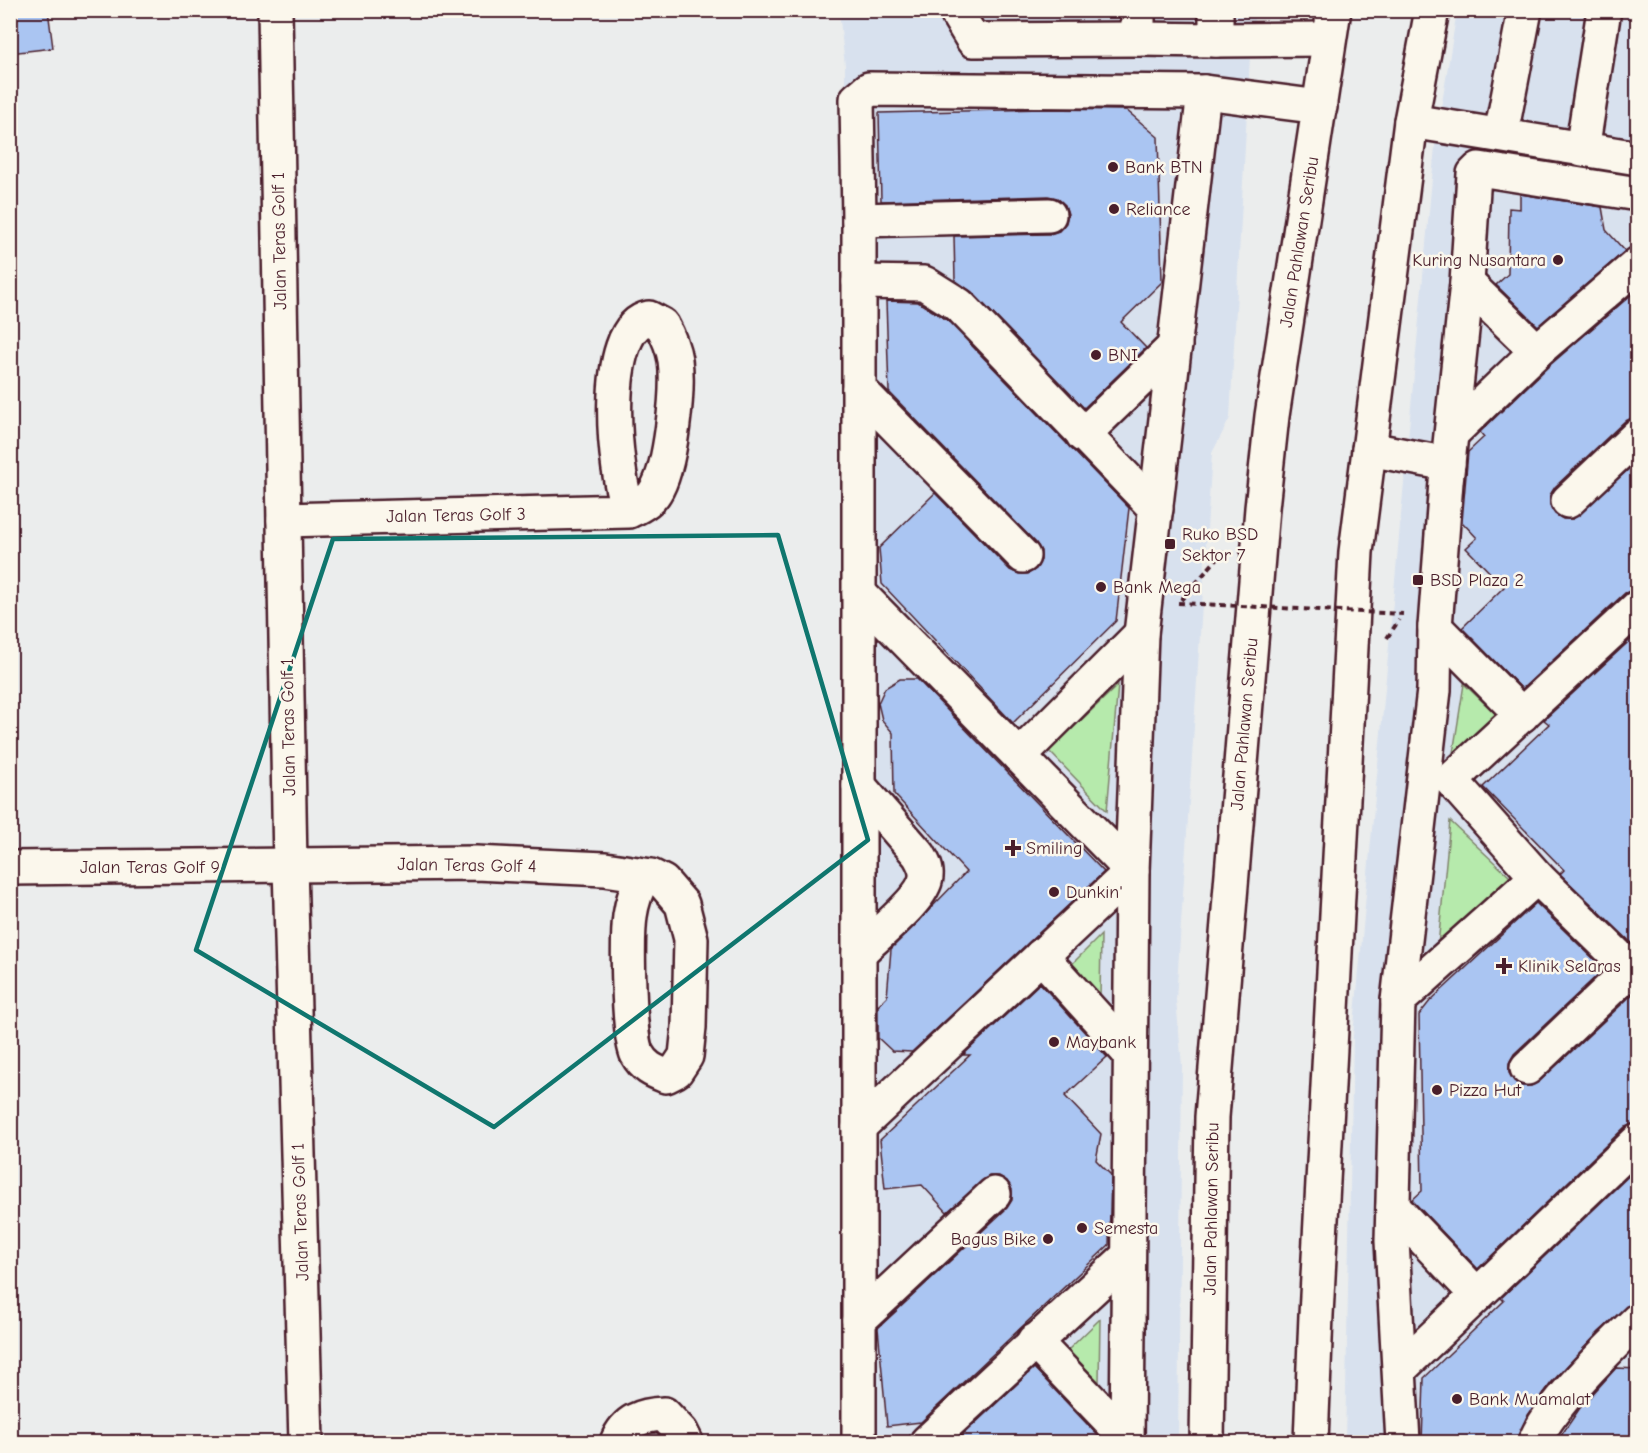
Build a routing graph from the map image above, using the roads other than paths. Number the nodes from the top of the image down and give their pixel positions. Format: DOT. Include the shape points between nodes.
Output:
graph roads {
  1 [pos="275,10"];
  2 [pos="958,10"];
  3 [pos="1432,10"];
  4 [pos="1525,10"];
  5 [pos="1604,10"];
  6 [pos="1138,25"];
  7 [pos="1216,25"];
  8 [pos="1331,25"];
  9 [pos="1204,92"];
  10 [pos="1320,107"];
  11 [pos="1411,121"];
  12 [pos="1501,134"];
  13 [pos="1582,150"];
  14 [pos="1638,158"];
  15 [pos="1638,194"];
  16 [pos="1049,215"];
  17 [pos="859,220"];
  18 [pos="1638,264"];
  19 [pos="859,282"];
  20 [pos="1467,283"];
  21 [pos="1175,346"];
  22 [pos="1537,351"];
  23 [pos="859,389"];
  24 [pos="1453,432"];
  25 [pos="1083,435"];
  26 [pos="1638,435"];
  27 [pos="1369,448"];
  28 [pos="1449,464"];
  29 [pos="1568,501"];
  30 [pos="1156,509"];
  31 [pos="629,511"];
  32 [pos="284,520"];
  33 [pos="1023,556"];
  34 [pos="859,593"];
  35 [pos="1638,607"];
  36 [pos="1434,627"];
  37 [pos="1141,634"];
  38 [pos="1522,715"];
  39 [pos="1019,756"];
  40 [pos="1438,779"];
  41 [pos="859,786"];
  42 [pos="291,866"];
  43 [pos="10,868"];
  44 [pos="1132,871"];
  45 [pos="643,877"];
  46 [pos="1537,877"];
  47 [pos="859,953"];
  48 [pos="1041,956"];
  49 [pos="1634,970"];
  50 [pos="1398,1001"];
  51 [pos="1130,1054"];
  52 [pos="1527,1068"];
  53 [pos="859,1127"];
  54 [pos="1638,1141"];
  55 [pos="994,1194"];
  56 [pos="1393,1207"];
  57 [pos="1128,1256"];
  58 [pos="1477,1295"];
  59 [pos="858,1320"];
  60 [pos="1638,1320"];
  61 [pos="1034,1341"];
  62 [pos="1622,1351"];
  63 [pos="1401,1368"];
  64 [pos="1127,1440"];
  65 [pos="306,1443"];
  66 [pos="617,1443"];
  67 [pos="686,1443"];
  68 [pos="858,1443"];
  69 [pos="927,1443"];
  70 [pos="1207,1443"];
  71 [pos="1311,1443"];
  72 [pos="1403,1443"];
  73 [pos="1535,1443"];
  1 -- 32 [label="street, Jalan Teras Golf 1"];
  2 -- 6 [label="street" via="973,40"];
  3 -- 11 [label="street"];
  4 -- 12 [label="street"];
  5 -- 13 [label="street"];
  6 -- 7 [label="street"];
  7 -- 8 [label="street"];
  8 -- 10 [label="street, Jalan Pahlawan Seribu"];
  9 -- 10 [label="street"];
  9 -- 17 [label="street" via="869,89 855,103"];
  9 -- 21 [label="street"];
  10 -- 70 [label="street, Jalan Pahlawan Seribu" via="1274,404 1262,508 1212,1117"];
  11 -- 12 [label="street"];
  11 -- 27 [label="street"];
  12 -- 13 [label="street"];
  13 -- 14 [label="street"];
  15 -- 20 [label="street" via="1479,169 1474,174"];
  16 -- 17 [label="street"];
  17 -- 19 [label="street"];
  18 -- 22 [label="street"];
  19 -- 23 [label="street"];
  19 -- 25 [label="street" via="924,283 943,292"];
  20 -- 22 [label="street"];
  20 -- 24 [label="street"];
  21 -- 25 [label="street"];
  21 -- 30 [label="street"];
  22 -- 24 [label="street"];
  23 -- 33 [label="street"];
  23 -- 34 [label="street"];
  24 -- 28 [label="street"];
  25 -- 30 [label="street"];
  26 -- 29 [label="street"];
  27 -- 28 [label="street"];
  27 -- 71 [label="street" via="1356,552 1348,685"];
  28 -- 36 [label="street"];
  30 -- 37 [label="street"];
  31 -- 31 [label="street" via="655,494 671,448 675,361 662,325 649,318 636,323 620,349 615,418 618,474"];
  31 -- 32 [label="street, Jalan Teras Golf 3"];
  32 -- 42 [label="street, Jalan Teras Golf 1"];
  34 -- 39 [label="street"];
  34 -- 41 [label="street"];
  35 -- 38 [label="street"];
  36 -- 38 [label="street"];
  36 -- 40 [label="street"];
  37 -- 39 [label="street"];
  37 -- 44 [label="street"];
  38 -- 40 [label="street"];
  39 -- 44 [label="street"];
  40 -- 46 [label="street"];
  40 -- 50 [label="street"];
  41 -- 47 [label="street"];
  41 -- 47 [label="street" via="919,855 926,877 919,894"];
  42 -- 43 [label="street, Jalan Teras Golf 9"];
  42 -- 45 [label="street, Jalan Teras Golf 4" via="476,863 605,869"];
  42 -- 65 [label="street, Jalan Teras Golf 1"];
  44 -- 48 [label="street"];
  44 -- 51 [label="street"];
  45 -- 45 [label="street, Jalan Teras Golf 4" via="663,882 682,904 691,939 686,1056 666,1076 649,1070 642,1062 631,1034 630,917 634,894"];
  46 -- 49 [label="street"];
  46 -- 50 [label="street"];
  47 -- 53 [label="street"];
  48 -- 51 [label="street"];
  48 -- 53 [label="street"];
  49 -- 52 [label="street"];
  50 -- 56 [label="street"];
  51 -- 57 [label="street"];
  53 -- 59 [label="street"];
  54 -- 58 [label="street"];
  55 -- 59 [label="street"];
  56 -- 58 [label="street"];
  56 -- 63 [label="street"];
  57 -- 61 [label="street"];
  57 -- 64 [label="street"];
  58 -- 63 [label="street"];
  59 -- 68 [label="street"];
  60 -- 62 [label="street"];
  61 -- 64 [label="street"];
  61 -- 69 [label="street"];
  62 -- 73 [label="street" via="1543,1425"];
  63 -- 72 [label="street"];
  66 -- 67 [label="street" via="630,1423 642,1415 664,1414"];
}
